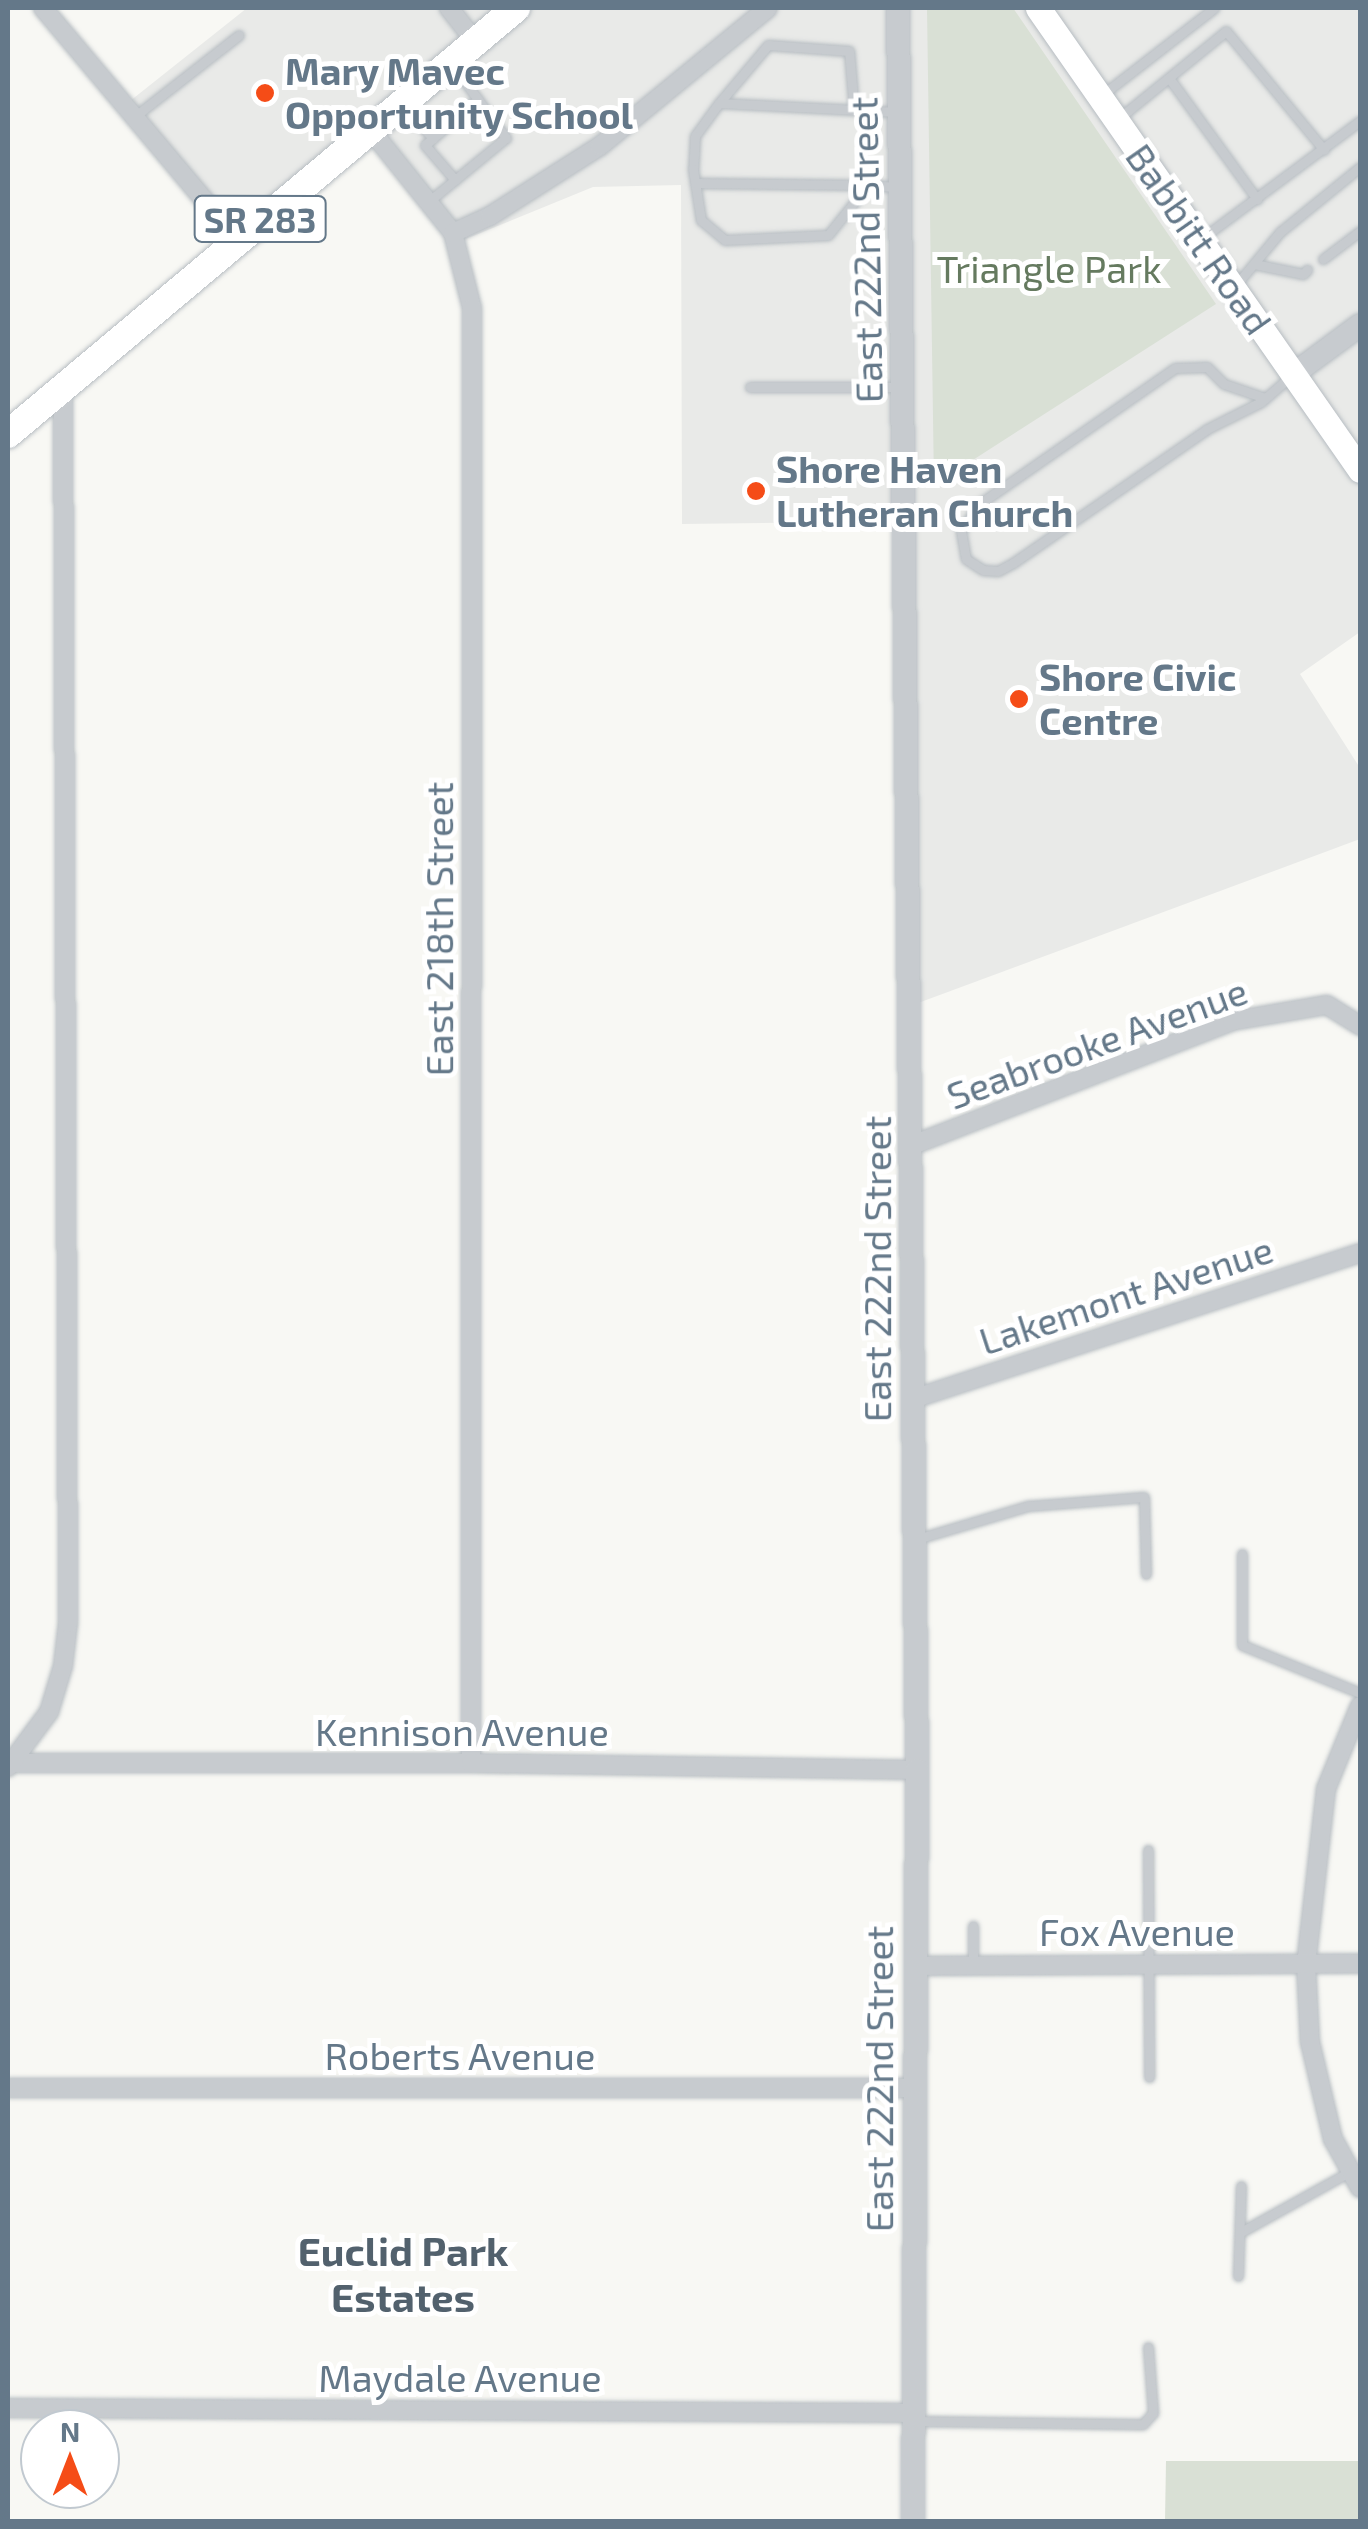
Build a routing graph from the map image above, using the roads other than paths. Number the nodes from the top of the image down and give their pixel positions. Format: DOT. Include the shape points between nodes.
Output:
graph roads {
  1 [pos="44,8"];
  2 [pos="449,8"];
  3 [pos="516,8"];
  4 [pos="768,8"];
  5 [pos="1038,8"];
  6 [pos="1214,8"];
  7 [pos="900,11"];
  8 [pos="744,27"];
  9 [pos="239,35"];
  10 [pos="475,41"];
  11 [pos="768,45"];
  12 [pos="450,62"];
  13 [pos="1169,78"];
  14 [pos="1099,97"];
  15 [pos="478,99"];
  16 [pos="399,103"];
  17 [pos="719,103"];
  18 [pos="854,110"];
  19 [pos="900,112"];
  20 [pos="134,116"];
  21 [pos="1116,121"];
  22 [pos="1360,122"];
  23 [pos="369,128"];
  24 [pos="433,138"];
  25 [pos="1324,150"];
  26 [pos="1360,167"];
  27 [pos="455,180"];
  28 [pos="694,183"];
  29 [pos="868,185"];
  30 [pos="900,187"];
  31 [pos="1257,199"];
  32 [pos="428,202"];
  33 [pos="1360,230"];
  34 [pos="454,233"];
  35 [pos="237,239"];
  36 [pos="1199,241"];
  37 [pos="1322,259"];
  38 [pos="1254,264"];
  39 [pos="1308,270"];
  40 [pos="1233,290"];
  41 [pos="1360,325"];
  42 [pos="1295,372"];
  43 [pos="903,386"];
  44 [pos="750,387"];
  45 [pos="63,390"];
  46 [pos="1266,398"];
  47 [pos="8,434"];
  48 [pos="1360,470"];
  49 [pos="1360,1026"];
  50 [pos="910,1146"];
  51 [pos="1360,1253"];
  52 [pos="913,1400"];
  53 [pos="914,1540"];
  54 [pos="1242,1554"];
  55 [pos="1146,1574"];
  56 [pos="1360,1693"];
  57 [pos="1360,1706"];
  58 [pos="471,1763"];
  59 [pos="9,1765"];
  60 [pos="916,1770"];
  61 [pos="1148,1850"];
  62 [pos="973,1926"];
  63 [pos="1306,1964"];
  64 [pos="1360,1964"];
  65 [pos="1149,1965"];
  66 [pos="915,1966"];
  67 [pos="973,1966"];
  68 [pos="1149,2077"];
  69 [pos="8,2088"];
  70 [pos="913,2088"];
  71 [pos="1356,2180"];
  72 [pos="1241,2186"];
  73 [pos="1240,2232"];
  74 [pos="1238,2276"];
  75 [pos="1148,2348"];
  76 [pos="8,2408"];
  77 [pos="912,2417"];
  78 [pos="913,2522"];
  1 -- 20 [label="street"];
  2 -- 10 [label="street"];
  3 -- 10 [label="main road, SR 283"];
  4 -- 8 [label="street"];
  5 -- 14 [label="main road, Babbitt Road"];
  6 -- 14 [label="lane"];
  7 -- 19 [label="street, East 222nd Street"];
  8 -- 11 [label="lane"];
  8 -- 34 [label="street" via="600,146"];
  9 -- 20 [label="lane"];
  10 -- 12 [label="main road, SR 283"];
  11 -- 17 [label="lane"];
  11 -- 18 [label="lane" via="848,51"];
  12 -- 15 [label="lane"];
  12 -- 16 [label="main road, SR 283"];
  13 -- 21 [label="lane"];
  13 -- 25 [label="lane" via="1226,31"];
  13 -- 31 [label="lane"];
  14 -- 21 [label="main road, Babbitt Road"];
  15 -- 24 [label="lane"];
  15 -- 27 [label="lane" via="506,138"];
  16 -- 23 [label="main road, SR 283"];
  16 -- 24 [label="lane"];
  17 -- 18 [label="lane"];
  17 -- 28 [label="lane" via="695,136"];
  18 -- 19 [label="lane"];
  19 -- 30 [label="street, East 222nd Street"];
  20 -- 35 [label="street"];
  21 -- 36 [label="main road, Babbitt Road"];
  22 -- 25 [label="lane"];
  23 -- 32 [label="street, East 218th Street"];
  23 -- 35 [label="main road, SR 283"];
  24 -- 27 [label="lane" via="425,145"];
  25 -- 31 [label="lane"];
  26 -- 38 [label="lane" via="1280,232"];
  27 -- 32 [label="lane"];
  28 -- 29 [label="lane"];
  28 -- 29 [label="lane" via="701,220 725,240 828,235"];
  29 -- 30 [label="lane"];
  30 -- 43 [label="street, East 222nd Street"];
  31 -- 36 [label="lane"];
  32 -- 34 [label="street, East 218th Street"];
  33 -- 37 [label="lane"];
  34 -- 58 [label="street, East 218th Street" via="472,308"];
  35 -- 45 [label="main road, SR 283"];
  36 -- 40 [label="main road, Babbitt Road"];
  38 -- 39 [label="lane"];
  38 -- 40 [label="lane"];
  40 -- 42 [label="main road, Babbitt Road"];
  41 -- 42 [label="street"];
  42 -- 46 [label="lane"];
  42 -- 48 [label="main road, Babbitt Road"];
  43 -- 44 [label="lane"];
  43 -- 50 [label="street, East 222nd Street"];
  45 -- 47 [label="main road, SR 283"];
  45 -- 59 [label="street" via="68,1622 48,1712"];
  46 -- 46 [label="lane" via="1224,384 1207,368 1175,368 979,504 961,531 966,559 983,570 1013,563 1207,429"];
  49 -- 50 [label="street, Seabrooke Avenue" via="1327,1005 1232,1021"];
  50 -- 52 [label="street, East 222nd Street"];
  51 -- 52 [label="street, Lakemont Avenue"];
  52 -- 53 [label="street, East 222nd Street"];
  53 -- 55 [label="lane" via="1028,1506 1144,1498"];
  53 -- 60 [label="street, East 222nd Street"];
  54 -- 56 [label="lane" via="1242,1645"];
  57 -- 63 [label="street" via="1326,1790"];
  58 -- 59 [label="street, Kennison Avenue"];
  58 -- 60 [label="street, Kennison Avenue"];
  60 -- 66 [label="street, East 222nd Street"];
  61 -- 65 [label="lane"];
  62 -- 67 [label="lane"];
  63 -- 64 [label="street, Fox Avenue"];
  63 -- 65 [label="street, Fox Avenue"];
  63 -- 71 [label="street" via="1310,2042 1334,2139"];
  65 -- 67 [label="street, Fox Avenue"];
  65 -- 68 [label="lane"];
  66 -- 67 [label="street, Fox Avenue"];
  66 -- 70 [label="street, East 222nd Street"];
  69 -- 70 [label="street, Roberts Avenue"];
  70 -- 77 [label="street, East 222nd Street"];
  71 -- 73 [label="lane"];
  72 -- 73 [label="lane"];
  73 -- 74 [label="lane"];
  75 -- 77 [label="lane" via="1153,2414 1144,2424"];
  76 -- 77 [label="street, Maydale Avenue"];
  77 -- 78 [label="street, East 222nd Street"];
}
